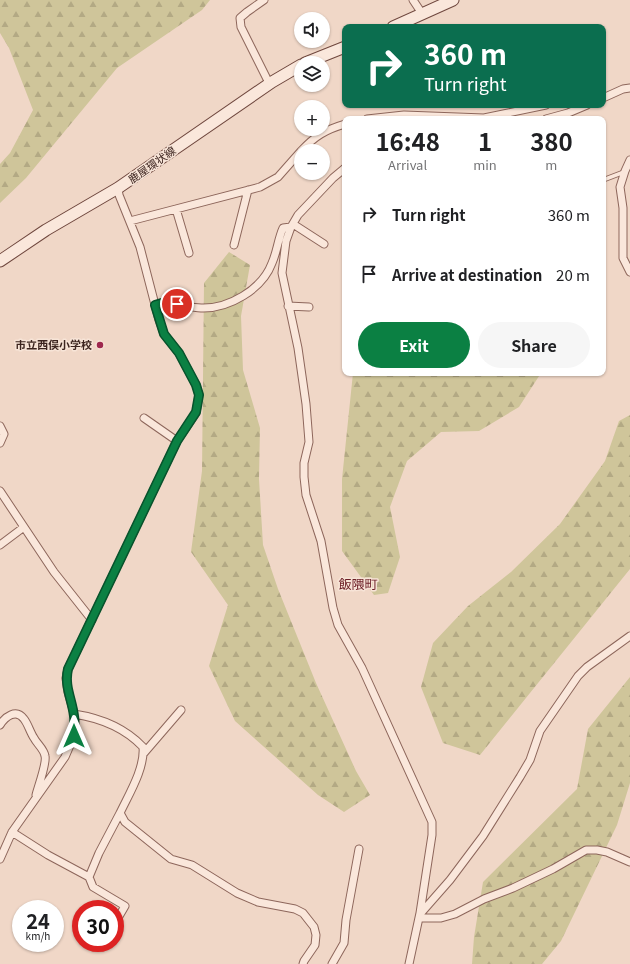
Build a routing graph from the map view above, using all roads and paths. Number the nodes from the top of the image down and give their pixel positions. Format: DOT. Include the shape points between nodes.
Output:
graph roads {
  1 [pos="264,0"];
  2 [pos="413,0"];
  3 [pos="453,0"];
  4 [pos="423,15"];
  5 [pos="400,24"];
  6 [pos="342,48"];
  7 [pos="322,56"];
  8 [pos="294,69"];
  9 [pos="269,83"];
  10 [pos="630,88"];
  11 [pos="606,96"];
  12 [pos="532,108"];
  13 [pos="580,108"];
  14 [pos="395,116"];
  15 [pos="431,116"];
  16 [pos="494,116"];
  17 [pos="557,116"];
  18 [pos="342,125"];
  19 [pos="308,144"];
  20 [pos="294,159"];
  21 [pos="630,160"];
  22 [pos="342,170"];
  23 [pos="625,171"];
  24 [pos="606,179"];
  25 [pos="118,188"];
  26 [pos="248,190"];
  27 [pos="176,209"];
  28 [pos="130,221"];
  29 [pos="292,226"];
  30 [pos="324,244"];
  31 [pos="234,245"];
  32 [pos="189,253"];
  33 [pos="0,261"];
  34 [pos="630,272"];
  35 [pos="155,305"];
  36 [pos="288,306"];
  37 [pos="309,308"];
  38 [pos="144,418"];
  39 [pos="0,426"];
  40 [pos="177,441"];
  41 [pos="0,443"];
  42 [pos="0,492"];
  43 [pos="24,527"];
  44 [pos="0,546"];
  45 [pos="92,620"];
  46 [pos="630,636"];
  47 [pos="181,710"];
  48 [pos="74,714"];
  49 [pos="0,725"];
  50 [pos="144,753"];
  51 [pos="35,799"];
  52 [pos="120,813"];
  53 [pos="12,832"];
  54 [pos="359,849"];
  55 [pos="0,859"];
  56 [pos="630,862"];
  57 [pos="89,877"];
  58 [pos="115,900"];
  59 [pos="420,916"];
  60 [pos="303,964"];
  61 [pos="332,964"];
  62 [pos="409,964"];
  1 -- 9 [label="street" via="240,18 241,27"];
  2 -- 4 [label="street"];
  3 -- 4 [label="main road"];
  4 -- 5 [label="main road"];
  6 -- 7 [label="main road"];
  8 -- 9 [label="main road, 鹿屋環状線"];
  9 -- 25 [label="main road, 鹿屋環状線"];
  10 -- 11 [label="street"];
  12 -- 16 [label="street"];
  13 -- 17 [label="street"];
  14 -- 15 [label="street"];
  18 -- 19 [label="street" via="317,135"];
  20 -- 26 [label="street" via="278,177 260,187"];
  21 -- 23 [label="street"];
  22 -- 29 [label="street" via="298,215"];
  23 -- 24 [label="lane"];
  23 -- 34 [label="street" via="620,187 623,208 623,258"];
  25 -- 28 [label="street"];
  25 -- 33 [label="main road, 鹿屋環状線" via="46,230"];
  26 -- 27 [label="street"];
  26 -- 31 [label="street"];
  27 -- 28 [label="street"];
  27 -- 32 [label="street"];
  28 -- 35 [label="street" via="140,247"];
  29 -- 30 [label="street"];
  29 -- 35 [label="street" via="283,228 272,264 248,293 214,308 165,302"];
  29 -- 36 [label="street" via="286,241 282,273"];
  35 -- 40 [label="street" via="164,334 179,353 199,395 196,412"];
  36 -- 37 [label="street"];
  36 -- 59 [label="street" via="298,348 306,404 306,495 321,542 333,608 338,625 362,668 432,822"];
  38 -- 40 [label="street"];
  39 -- 41 [label="street" via="4,434"];
  40 -- 45 [label="street"];
  42 -- 43 [label="street"];
  43 -- 44 [label="street"];
  43 -- 45 [label="street" via="54,572"];
  45 -- 48 [label="street" via="66,678"];
  46 -- 59 [label="street" via="578,676 540,731 527,766 483,836"];
  47 -- 50 [label="street"];
  48 -- 50 [label="street" via="108,723 138,741"];
  48 -- 51 [label="street" via="74,736 65,757"];
  49 -- 51 [label="street" via="3,719 11,714 23,717 46,756"];
  50 -- 52 [label="street" via="134,785"];
  51 -- 53 [label="street"];
  52 -- 57 [label="street"];
  52 -- 60 [label="street" via="125,822 171,859 192,865 237,893 258,902 303,913 314,927 316,935 315,945"];
  53 -- 55 [label="street"];
  53 -- 57 [label="street"];
  54 -- 61 [label="street" via="344,943"];
  56 -- 59 [label="street" via="602,851 586,850 553,869 455,914 440,918"];
  57 -- 58 [label="street" via="93,887"];
  59 -- 62 [label="street"];
}
